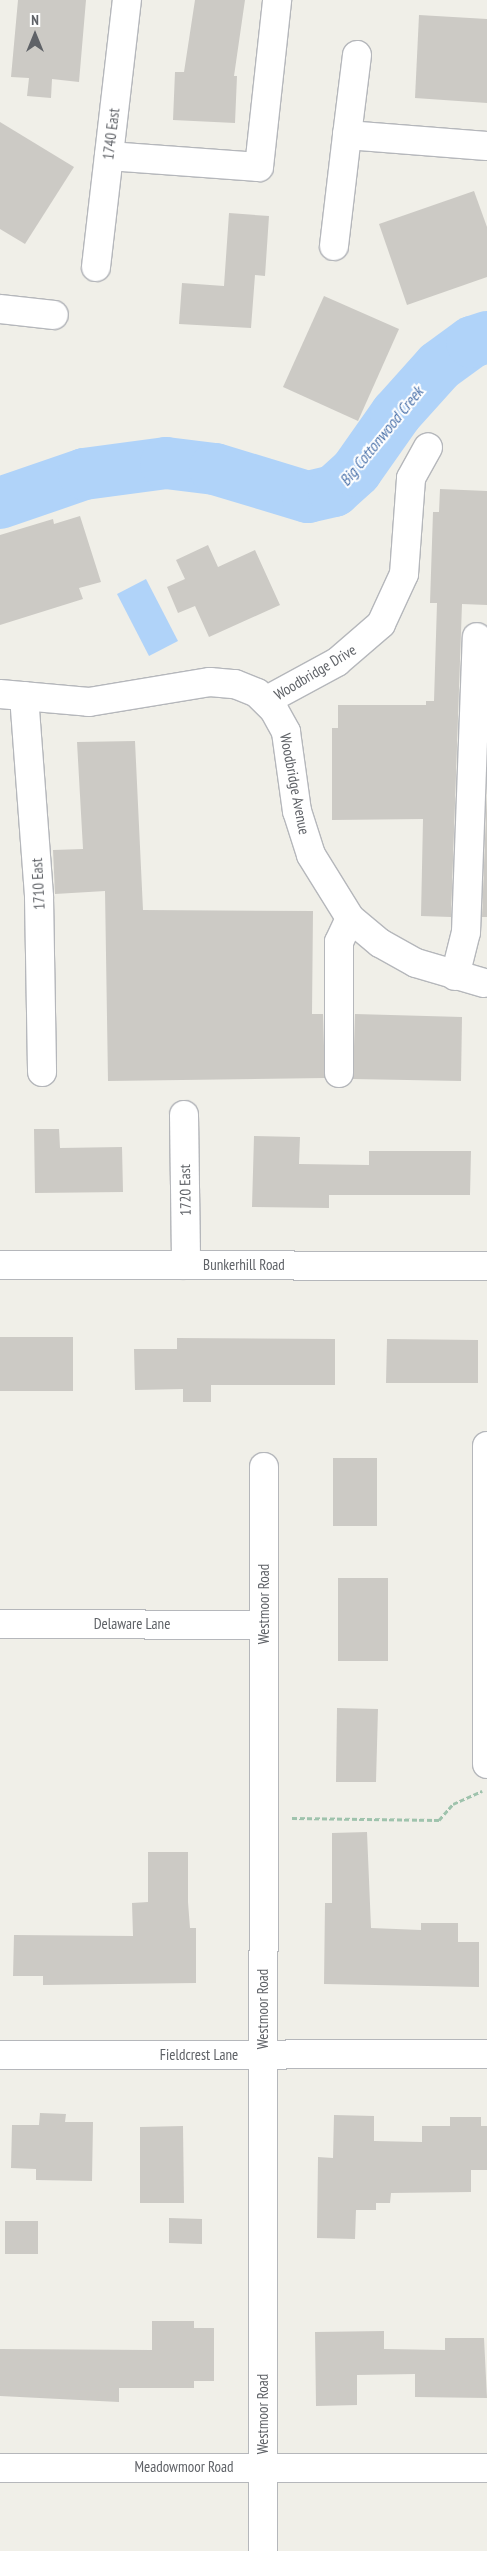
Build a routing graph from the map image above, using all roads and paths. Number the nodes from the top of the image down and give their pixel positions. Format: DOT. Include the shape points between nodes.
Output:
graph roads {
  1 [pos="127,0"];
  2 [pos="277,0"];
  3 [pos="357,55"];
  4 [pos="347,136"];
  5 [pos="487,146"];
  6 [pos="109,156"];
  7 [pos="334,246"];
  8 [pos="96,267"];
  9 [pos="0,309"];
  10 [pos="54,315"];
  11 [pos="428,447"];
  12 [pos="477,638"];
  13 [pos="12,695"];
  14 [pos="268,700"];
  15 [pos="350,918"];
  16 [pos="455,976"];
  17 [pos="484,983"];
  18 [pos="42,1072"];
  19 [pos="338,1073"];
  20 [pos="184,1115"];
  21 [pos="0,1265"];
  22 [pos="186,1265"];
  23 [pos="487,1266"];
  24 [pos="486,1446"];
  25 [pos="264,1467"];
  26 [pos="0,1624"];
  27 [pos="264,1625"];
  28 [pos="487,1764"];
  29 [pos="487,1786"];
  30 [pos="289,1818"];
  31 [pos="487,2054"];
  32 [pos="0,2055"];
  33 [pos="264,2055"];
  34 [pos="264,2467"];
  35 [pos="0,2468"];
  36 [pos="487,2468"];
  37 [pos="264,2551"];
  1 -- 6 [label="street, 1740 East"];
  2 -- 6 [label="street" via="259,167"];
  3 -- 4 [label="street"];
  4 -- 5 [label="street"];
  4 -- 7 [label="street"];
  6 -- 8 [label="street, 1740 East"];
  9 -- 10 [label="street"];
  11 -- 14 [label="street, Woodbridge Drive" via="409,488 404,574 381,624 345,657"];
  12 -- 16 [label="street" via="466,932"];
  13 -- 14 [label="street, Woodbridge Drive" via="102,701 222,682 246,688"];
  13 -- 18 [label="street, 1710 East" via="39,897"];
  14 -- 15 [label="street, Woodbridge Avenue" via="281,720 290,745 303,834 322,877"];
  15 -- 16 [label="street, Woodbridge Avenue" via="398,954"];
  15 -- 19 [label="street" via="339,942"];
  16 -- 17 [label="street, Woodbridge Avenue"];
  20 -- 22 [label="street, 1720 East"];
  21 -- 22 [label="street, Bunkerhill Road"];
  22 -- 23 [label="street, Bunkerhill Road"];
  24 -- 28 [label="street"];
  25 -- 27 [label="street, Westmoor Road"];
  26 -- 27 [label="street, Delaware Lane"];
  27 -- 33 [label="street, Westmoor Road"];
  29 -- 30 [label="path" via="474,1798 454,1804 439,1820"];
  31 -- 33 [label="street, Fieldcrest Lane"];
  32 -- 33 [label="street, Fieldcrest Lane"];
  33 -- 34 [label="street, Westmoor Road"];
  34 -- 35 [label="street, Meadowmoor Road"];
  34 -- 36 [label="street, Meadowmoor Road"];
  34 -- 37 [label="street, Westmoor Road"];
}
